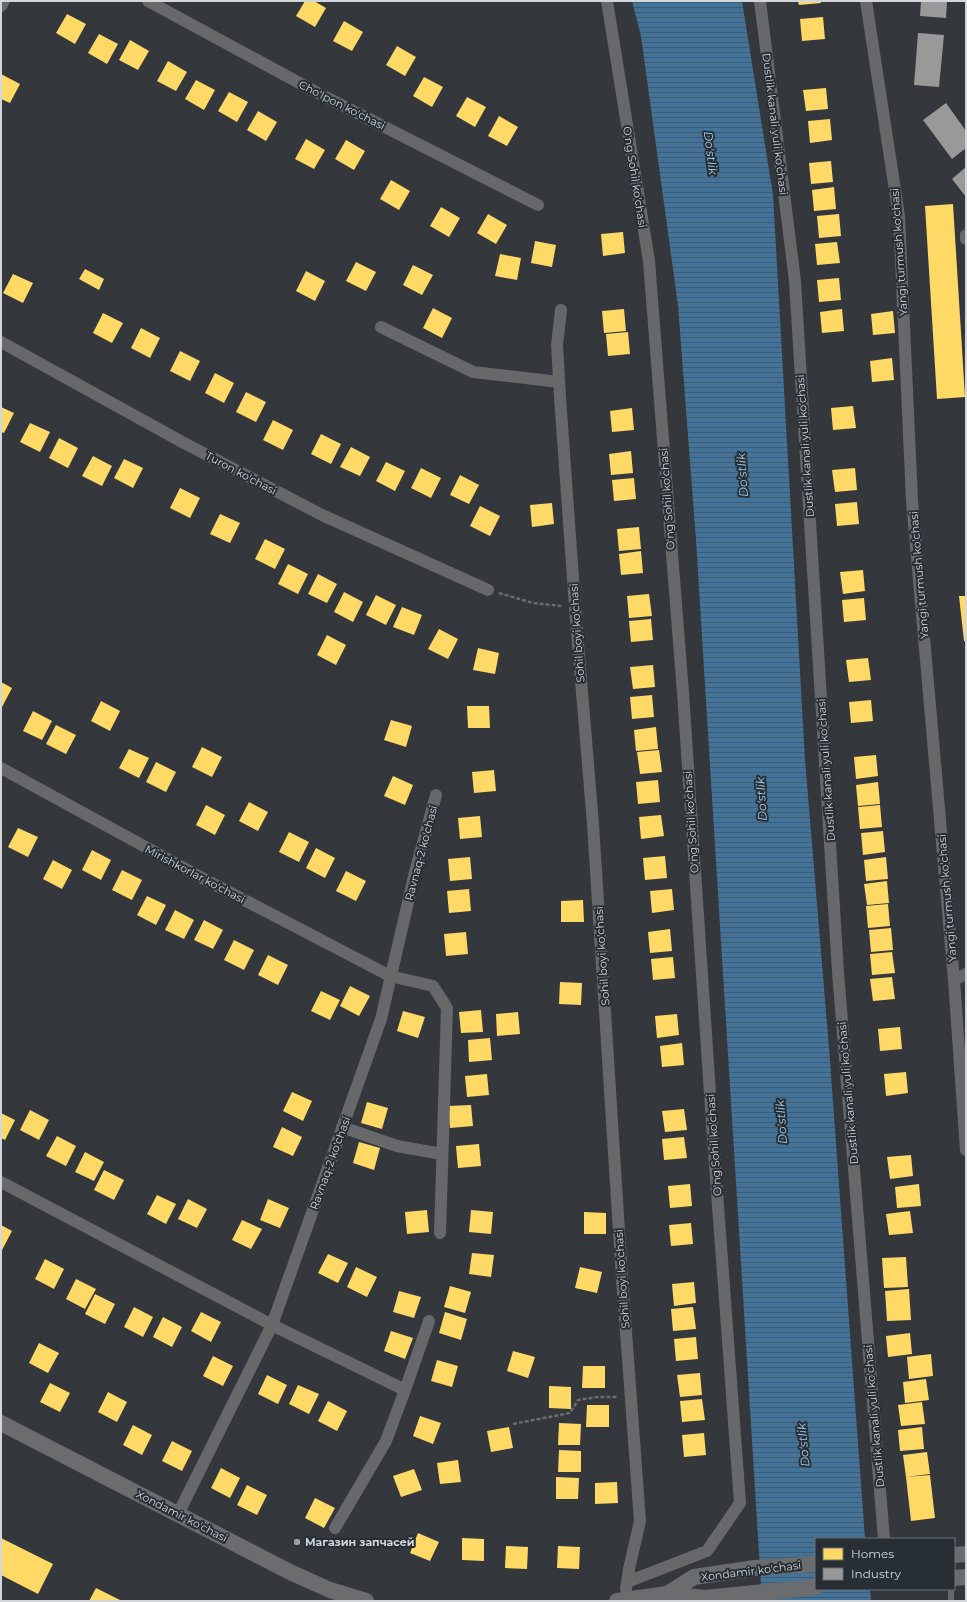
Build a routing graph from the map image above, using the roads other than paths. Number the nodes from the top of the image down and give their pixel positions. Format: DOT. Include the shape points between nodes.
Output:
graph roads {
  1 [pos="4,1"];
  2 [pos="148,1"];
  3 [pos="607,1"];
  4 [pos="760,1"];
  5 [pos="866,1"];
  6 [pos="1,6"];
  7 [pos="538,205"];
  8 [pos="966,235"];
  9 [pos="966,239"];
  10 [pos="561,310"];
  11 [pos="381,327"];
  12 [pos="1,342"];
  13 [pos="559,382"];
  14 [pos="488,590"];
  15 [pos="1,768"];
  16 [pos="436,795"];
  17 [pos="966,974"];
  18 [pos="390,976"];
  19 [pos="954,980"];
  20 [pos="342,1127"];
  21 [pos="966,1150"];
  22 [pos="442,1154"];
  23 [pos="1,1182"];
  24 [pos="440,1232"];
  25 [pos="429,1321"];
  26 [pos="272,1325"];
  27 [pos="405,1390"];
  28 [pos="1,1423"];
  29 [pos="178,1514"];
  30 [pos="335,1528"];
  31 [pos="884,1538"];
  32 [pos="966,1554"];
  33 [pos="955,1555"];
  34 [pos="815,1564"];
  35 [pos="966,1577"];
  36 [pos="955,1578"];
  37 [pos="627,1582"];
  38 [pos="815,1587"];
  39 [pos="951,1590"];
  40 [pos="667,1594"];
  41 [pos="329,1596"];
  42 [pos="621,1600"];
  43 [pos="366,1601"];
  44 [pos="951,1601"];
  1 -- 6 [label="street"];
  2 -- 7 [label="street, Cho'lpon ko'chasi" via="316,92"];
  3 -- 37 [label="street, O'ng Sohil ko'chasi" via="649,261 740,1503 707,1551"];
  4 -- 31 [label="street, Dustlik kanali yuli ko'chasi" via="795,281 838,972"];
  5 -- 19 [label="street, Yangi turmush ko'chasi" via="899,216 912,500"];
  8 -- 9 [label="street"];
  10 -- 13 [label="street, Sohil boyi ko'chasi" via="557,344"];
  11 -- 13 [label="street" via="473,372"];
  12 -- 14 [label="street, Turon ko'chasi" via="184,443 322,515"];
  13 -- 37 [label="street, Sohil boyi ko'chasi" via="593,831 640,1521"];
  15 -- 18 [label="street, Mirishkorlar ko'chasi" via="204,879"];
  16 -- 18 [label="street, Ravnaq-2 ko'chasi"];
  17 -- 19 [label="street"];
  18 -- 20 [label="street, Ravnaq-2 ko'chasi" via="381,1020"];
  18 -- 22 [label="street, Mirishkorlar ko'chasi" via="433,986 447,1008"];
  19 -- 21 [label="street, Yangi turmush ko'chasi"];
  20 -- 22 [label="street" via="397,1146"];
  20 -- 26 [label="street, Ravnaq-2 ko'chasi"];
  22 -- 24 [label="street, Mirishkorlar ko'chasi"];
  23 -- 26 [label="street"];
  25 -- 27 [label="street"];
  26 -- 27 [label="street"];
  26 -- 29 [label="street, Ravnaq-2 ko'chasi"];
  27 -- 30 [label="street" via="386,1441"];
  28 -- 29 [label="main road, Xondamir ko'chasi"];
  29 -- 41 [label="main road, Xondamir ko'chasi" via="290,1572"];
  32 -- 33 [label="main road"];
  34 -- 40 [label="main road, Xondamir ko'chasi" via="755,1568 694,1577"];
  35 -- 36 [label="main road"];
  37 -- 42 [label="street, Sohil boyi ko'chasi"];
  38 -- 40 [label="main road, Xondamir ko'chasi" via="705,1598"];
  39 -- 44 [label="lane"];
  40 -- 42 [label="main road, Xondamir ko'chasi"];
  41 -- 43 [label="main road, Xondamir ko'chasi"];
}
